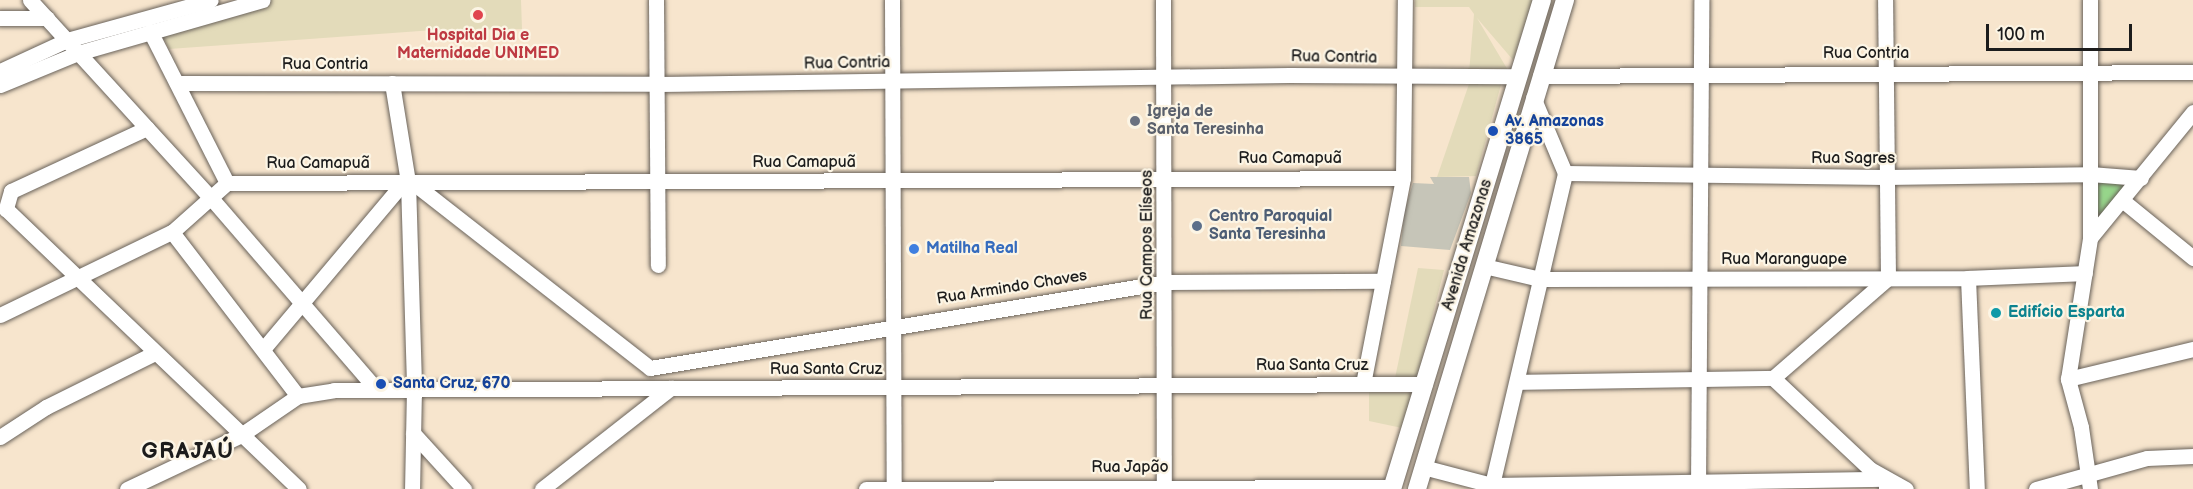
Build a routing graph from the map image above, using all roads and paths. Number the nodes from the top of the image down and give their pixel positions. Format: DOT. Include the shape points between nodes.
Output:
graph roads {
  1 [pos="30,0"];
  2 [pos="211,0"];
  3 [pos="263,0"];
  4 [pos="656,0"];
  5 [pos="892,0"];
  6 [pos="1163,0"];
  7 [pos="1405,0"];
  8 [pos="1542,0"];
  9 [pos="1565,0"];
  10 [pos="1701,0"];
  11 [pos="1885,0"];
  12 [pos="2090,0"];
  13 [pos="0,18"];
  14 [pos="47,18"];
  15 [pos="150,32"];
  16 [pos="67,40"];
  17 [pos="78,52"];
  18 [pos="0,71"];
  19 [pos="1886,71"];
  20 [pos="2090,72"];
  21 [pos="2193,72"];
  22 [pos="1701,74"];
  23 [pos="1518,76"];
  24 [pos="1540,76"];
  25 [pos="1164,78"];
  26 [pos="1405,78"];
  27 [pos="893,82"];
  28 [pos="177,83"];
  29 [pos="392,83"];
  30 [pos="657,84"];
  31 [pos="0,85"];
  32 [pos="1533,97"];
  33 [pos="2193,112"];
  34 [pos="147,128"];
  35 [pos="1565,174"];
  36 [pos="2091,174"];
  37 [pos="1701,175"];
  38 [pos="1165,176"];
  39 [pos="1885,177"];
  40 [pos="1403,178"];
  41 [pos="2141,178"];
  42 [pos="894,181"];
  43 [pos="408,182"];
  44 [pos="658,182"];
  45 [pos="227,183"];
  46 [pos="212,199"];
  47 [pos="2122,200"];
  48 [pos="172,232"];
  49 [pos="2090,238"];
  50 [pos="2193,258"];
  51 [pos="658,265"];
  52 [pos="1484,266"];
  53 [pos="2085,273"];
  54 [pos="75,278"];
  55 [pos="1701,278"];
  56 [pos="1888,278"];
  57 [pos="1968,278"];
  58 [pos="1540,279"];
  59 [pos="1383,281"];
  60 [pos="1166,282"];
  61 [pos="301,301"];
  62 [pos="0,315"];
  63 [pos="895,325"];
  64 [pos="264,348"];
  65 [pos="2193,350"];
  66 [pos="154,353"];
  67 [pos="1773,378"];
  68 [pos="2068,379"];
  69 [pos="1698,381"];
  70 [pos="1517,382"];
  71 [pos="1363,384"];
  72 [pos="1425,384"];
  73 [pos="1165,385"];
  74 [pos="895,387"];
  75 [pos="375,388"];
  76 [pos="414,388"];
  77 [pos="671,388"];
  78 [pos="298,396"];
  79 [pos="413,433"];
  80 [pos="241,435"];
  81 [pos="0,437"];
  82 [pos="2193,456"];
  83 [pos="1423,467"];
  84 [pos="2089,482"];
  85 [pos="1698,484"];
  86 [pos="1886,484"];
  87 [pos="1164,487"];
  88 [pos="1492,487"];
  89 [pos="1393,488"];
  90 [pos="127,489"];
  91 [pos="300,489"];
  92 [pos="412,489"];
  93 [pos="464,489"];
  94 [pos="542,489"];
  95 [pos="866,489"];
  96 [pos="894,489"];
  97 [pos="1417,489"];
  98 [pos="1906,489"];
  99 [pos="1977,489"];
  100 [pos="2036,489"];
  1 -- 14 [label="street"];
  2 -- 16 [label="street"];
  3 -- 15 [label="street"];
  4 -- 30 [label="street"];
  5 -- 27 [label="street"];
  6 -- 25 [label="street, Rua Campos Elíseos"];
  7 -- 26 [label="street"];
  8 -- 23 [label="main road, Avenida Amazonas"];
  9 -- 24 [label="main road, Avenida Amazonas"];
  10 -- 22 [label="street"];
  11 -- 19 [label="street"];
  12 -- 20 [label="street"];
  13 -- 14 [label="street"];
  14 -- 16 [label="street"];
  15 -- 17 [label="street"];
  15 -- 28 [label="street"];
  16 -- 17 [label="street"];
  16 -- 18 [label="street"];
  17 -- 31 [label="street"];
  17 -- 34 [label="street"];
  19 -- 20 [label="street, Rua Contria"];
  19 -- 22 [label="street, Rua Contria"];
  19 -- 39 [label="street"];
  20 -- 21 [label="street, Rua Contria"];
  20 -- 36 [label="street"];
  22 -- 24 [label="street, Rua Contria"];
  22 -- 37 [label="street"];
  23 -- 26 [label="street, Rua Contria"];
  23 -- 72 [label="main road, Avenida Amazonas"];
  24 -- 32 [label="main road, Avenida Amazonas"];
  25 -- 26 [label="street, Rua Contria"];
  25 -- 27 [label="street, Rua Contria"];
  25 -- 38 [label="street, Rua Campos Elíseos"];
  26 -- 40 [label="street"];
  27 -- 30 [label="street, Rua Contria"];
  27 -- 42 [label="street"];
  28 -- 29 [label="street, Rua Contria"];
  28 -- 45 [label="street"];
  29 -- 30 [label="street, Rua Contria"];
  29 -- 43 [label="street"];
  30 -- 44 [label="street"];
  32 -- 35 [label="street"];
  32 -- 52 [label="main road, Avenida Amazonas"];
  33 -- 41 [label="street"];
  34 -- 46 [label="street"];
  34 -- 54 [label="street" via="10,190 6,202 9,216"];
  35 -- 37 [label="street, Rua Sagres"];
  35 -- 58 [label="street"];
  36 -- 39 [label="street, Rua Sagres"];
  36 -- 41 [label="street, Rua Sagres"];
  36 -- 49 [label="street"];
  37 -- 39 [label="street, Rua Sagres"];
  37 -- 55 [label="street"];
  38 -- 40 [label="street, Rua Camapuã"];
  38 -- 42 [label="street, Rua Camapuã"];
  38 -- 60 [label="street, Rua Campos Elíseos"];
  39 -- 56 [label="street"];
  40 -- 59 [label="street"];
  41 -- 47 [label="street"];
  42 -- 44 [label="street, Rua Camapuã"];
  42 -- 63 [label="street"];
  43 -- 44 [label="street, Rua Camapuã"];
  43 -- 45 [label="street, Rua Camapuã"];
  43 -- 61 [label="street"];
  43 -- 63 [label="street, Rua Armindo Chaves" via="650,368"];
  43 -- 76 [label="street"];
  44 -- 51 [label="street"];
  45 -- 46 [label="street"];
  46 -- 48 [label="street"];
  46 -- 61 [label="street"];
  47 -- 49 [label="street"];
  47 -- 50 [label="street"];
  48 -- 54 [label="street"];
  48 -- 64 [label="street"];
  49 -- 53 [label="street"];
  52 -- 58 [label="street, Rua Maranguape"];
  52 -- 83 [label="main road, Avenida Amazonas"];
  53 -- 57 [label="street, Rua Maranguape"];
  53 -- 68 [label="street"];
  54 -- 62 [label="street"];
  54 -- 66 [label="street"];
  55 -- 56 [label="street, Rua Maranguape"];
  55 -- 58 [label="street, Rua Maranguape"];
  55 -- 69 [label="street"];
  56 -- 57 [label="street, Rua Maranguape"];
  56 -- 67 [label="street"];
  57 -- 99 [label="street"];
  58 -- 70 [label="street"];
  59 -- 60 [label="street, Rua Armindo Chaves"];
  59 -- 71 [label="street"];
  60 -- 63 [label="street, Rua Armindo Chaves"];
  60 -- 73 [label="street, Rua Campos Elíseos"];
  61 -- 64 [label="street"];
  61 -- 75 [label="street"];
  63 -- 74 [label="street"];
  64 -- 78 [label="street"];
  65 -- 68 [label="street"];
  66 -- 80 [label="street"];
  66 -- 81 [label="street" via="46,407"];
  67 -- 69 [label="street"];
  67 -- 86 [label="street"];
  68 -- 84 [label="street"];
  69 -- 70 [label="street"];
  69 -- 85 [label="street"];
  70 -- 88 [label="street"];
  71 -- 72 [label="street, Rua Santa Cruz"];
  71 -- 73 [label="street, Rua Santa Cruz"];
  72 -- 89 [label="main road, Avenida Amazonas"];
  73 -- 74 [label="street, Rua Santa Cruz"];
  73 -- 87 [label="street, Rua Campos Elíseos"];
  74 -- 77 [label="street, Rua Santa Cruz"];
  74 -- 96 [label="street"];
  75 -- 76 [label="street, Rua Santa Cruz"];
  75 -- 78 [label="street, Rua Santa Cruz"];
  76 -- 77 [label="street, Rua Santa Cruz"];
  76 -- 79 [label="street"];
  77 -- 94 [label="street"];
  78 -- 80 [label="street, Rua Santa Cruz"];
  79 -- 92 [label="street"];
  79 -- 93 [label="street"];
  80 -- 90 [label="street, Rua Santa Cruz"];
  80 -- 91 [label="street"];
  82 -- 84 [label="street" via="2146,458"];
  83 -- 88 [label="street"];
  83 -- 97 [label="main road, Avenida Amazonas"];
  84 -- 100 [label="street"];
  85 -- 86 [label="street"];
  85 -- 88 [label="street"];
  86 -- 98 [label="street"];
  87 -- 89 [label="street, Rua Japão"];
  87 -- 96 [label="street, Rua Japão"];
  95 -- 96 [label="street, Rua Japão"];
}
